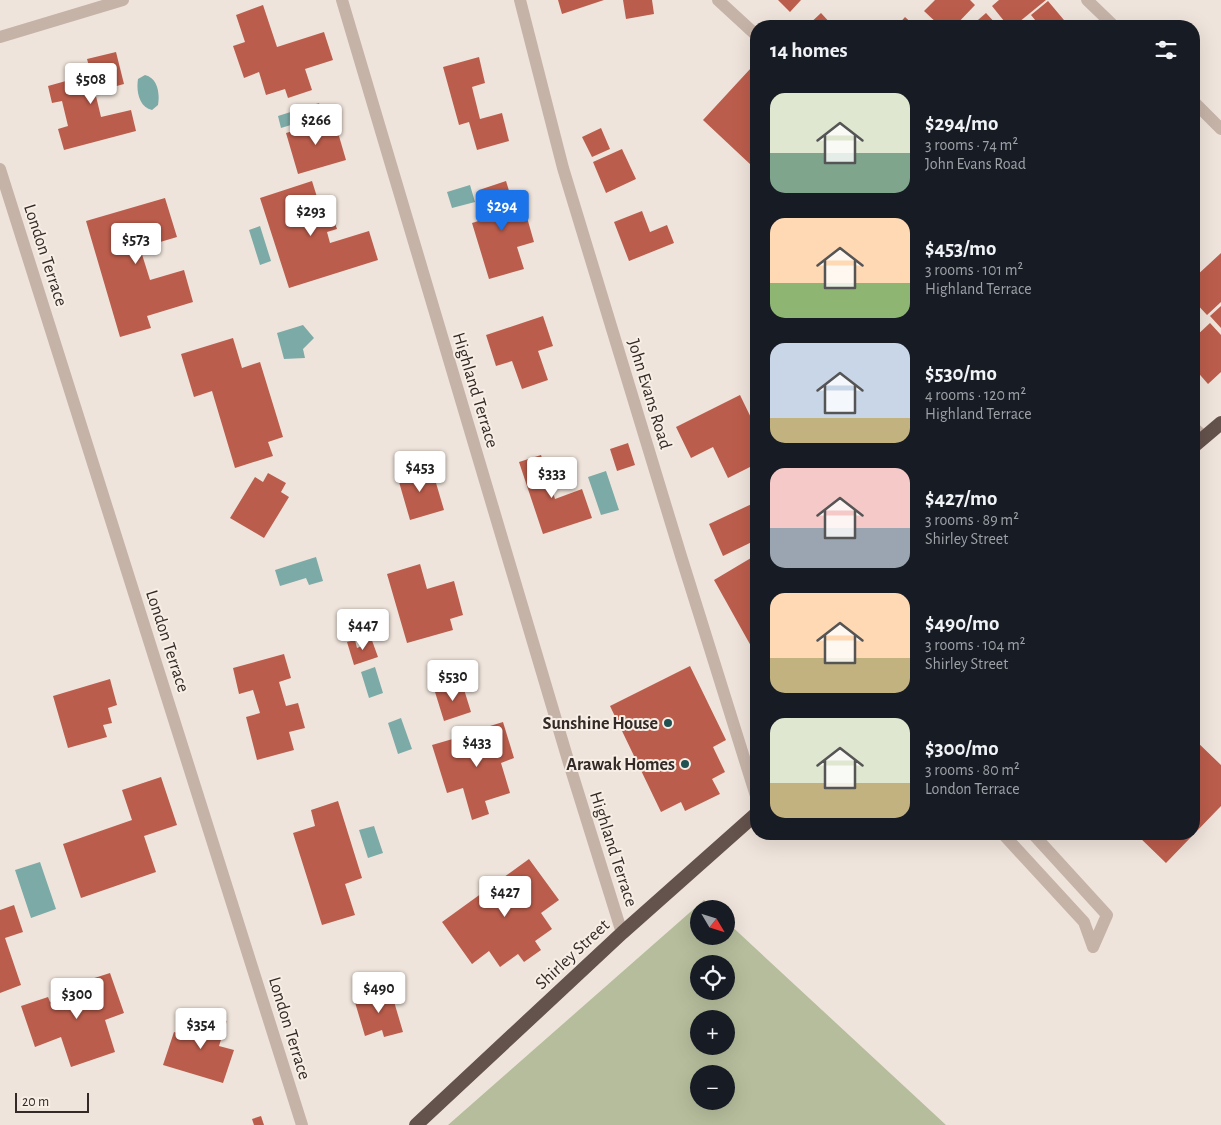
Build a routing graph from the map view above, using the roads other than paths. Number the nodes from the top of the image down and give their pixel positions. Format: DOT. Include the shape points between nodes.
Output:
graph roads {
  1 [pos="122,0"];
  2 [pos="342,0"];
  3 [pos="520,0"];
  4 [pos="718,0"];
  5 [pos="1087,0"];
  6 [pos="1108,20"];
  7 [pos="750,30"];
  8 [pos="0,37"];
  9 [pos="1200,108"];
  10 [pos="1221,129"];
  11 [pos="0,168"];
  12 [pos="1221,423"];
  13 [pos="1200,435"];
  14 [pos="750,777"];
  15 [pos="750,819"];
  16 [pos="1009,840"];
  17 [pos="1038,840"];
  18 [pos="622,933"];
  19 [pos="302,1125"];
  20 [pos="416,1125"];
  1 -- 8 [label="street"];
  2 -- 18 [label="street, Highland Terrace"];
  3 -- 14 [label="street, John Evans Road" via="563,168"];
  4 -- 7 [label="street"];
  5 -- 6 [label="street"];
  9 -- 10 [label="street"];
  11 -- 19 [label="street, London Terrace"];
  12 -- 13 [label="highway"];
  15 -- 18 [label="highway, Shirley Street"];
  16 -- 17 [label="street" via="1084,922 1093,947 1107,915"];
  18 -- 20 [label="highway, Shirley Street"];
}
